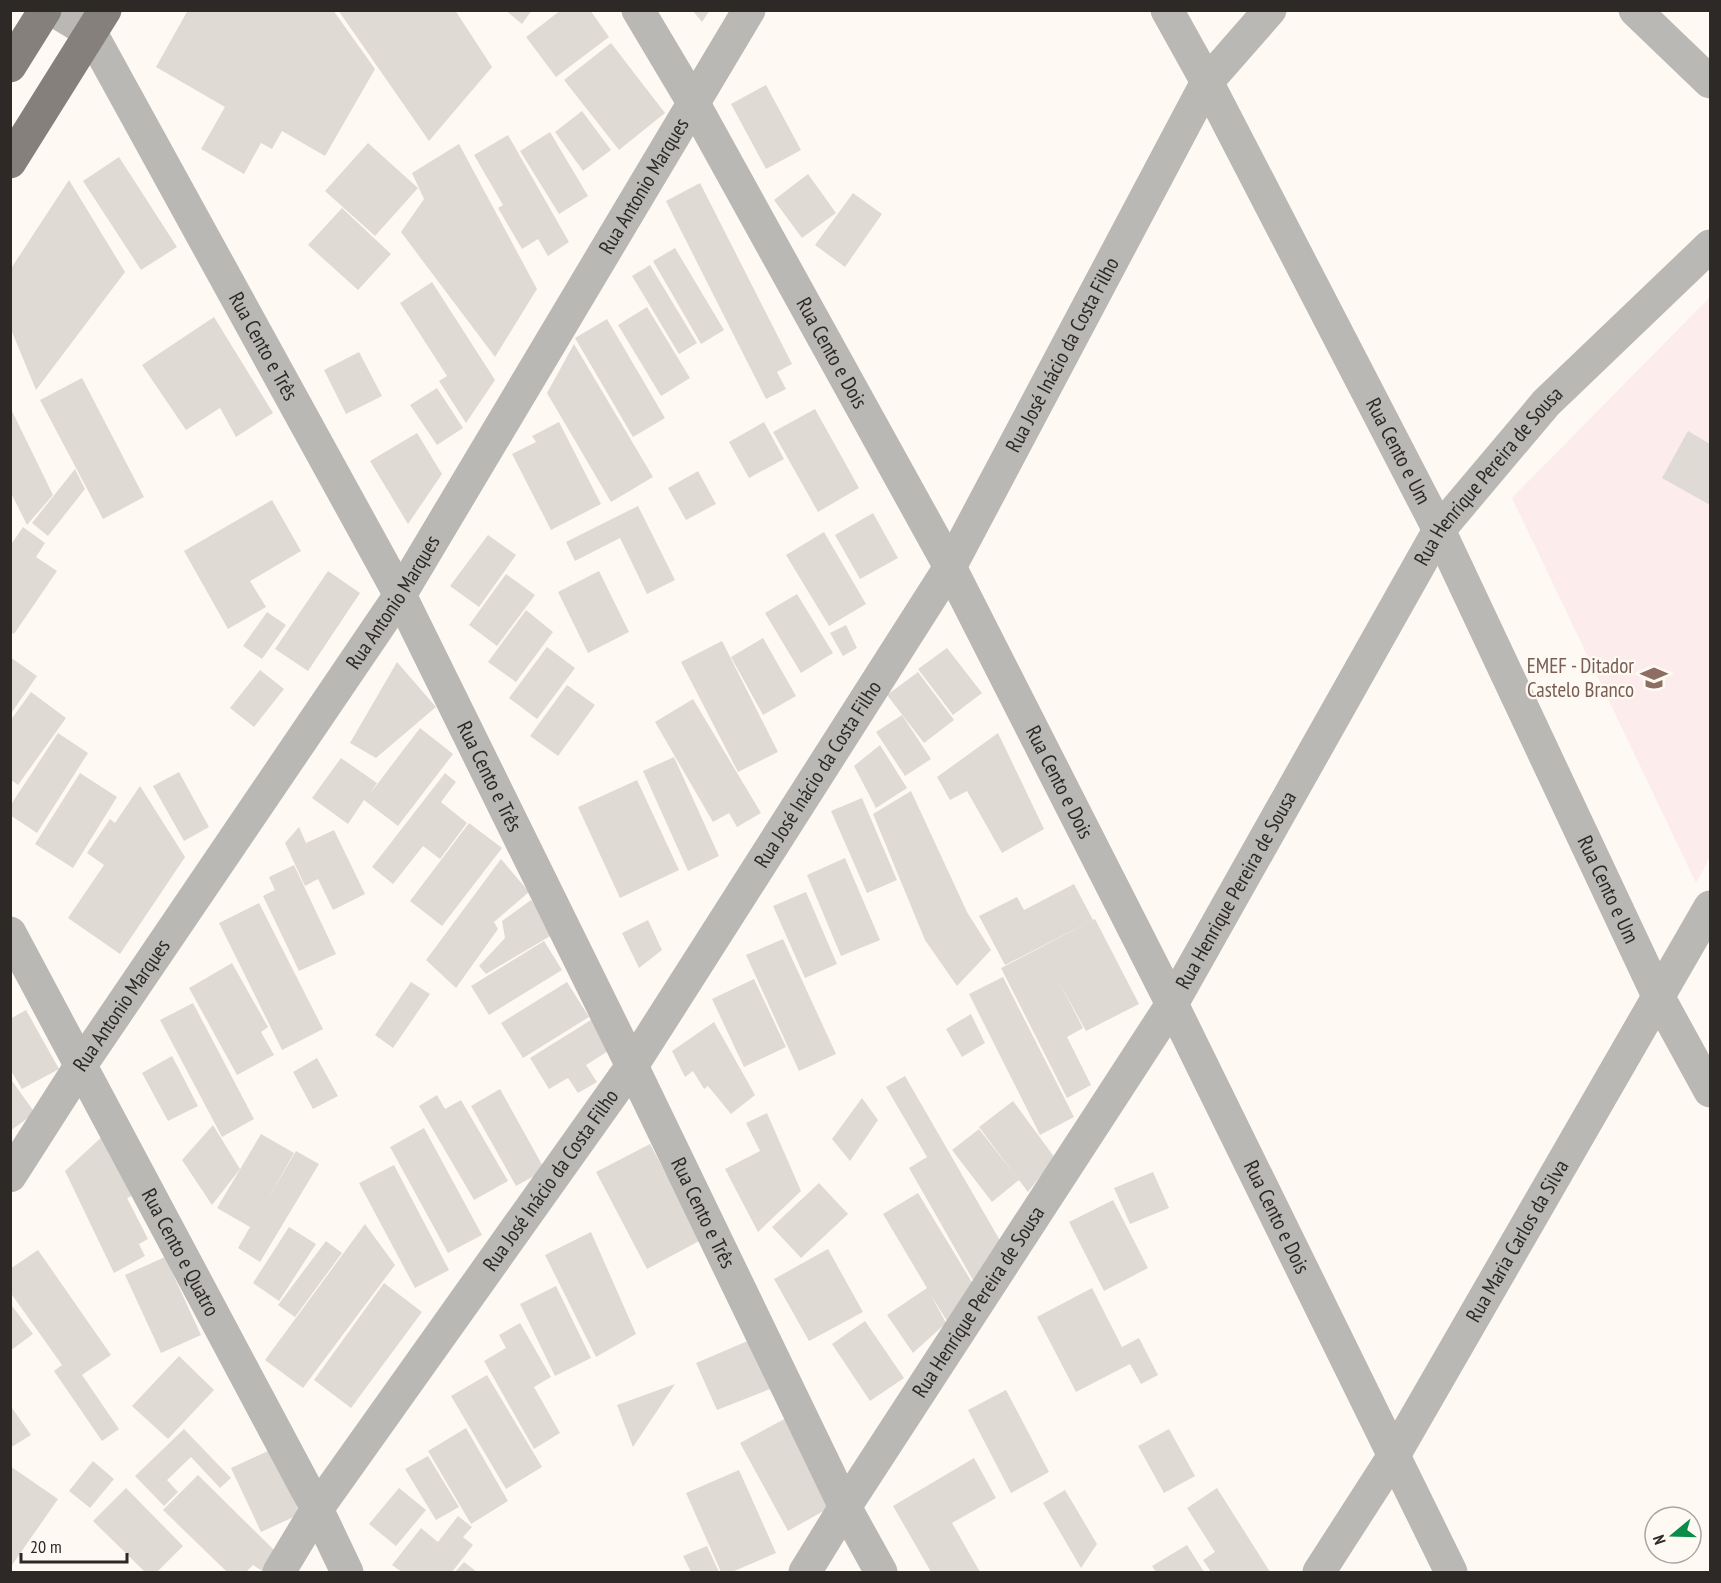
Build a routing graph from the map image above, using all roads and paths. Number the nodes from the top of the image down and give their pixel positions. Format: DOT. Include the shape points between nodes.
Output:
graph roads {
  1 [pos="45,10"];
  2 [pos="53,10"];
  3 [pos="638,10"];
  4 [pos="749,10"];
  5 [pos="1167,10"];
  6 [pos="1270,10"];
  7 [pos="1635,10"];
  8 [pos="98,22"];
  9 [pos="10,66"];
  10 [pos="1207,82"];
  11 [pos="1710,82"];
  12 [pos="694,104"];
  13 [pos="10,162"];
  14 [pos="1710,246"];
  15 [pos="1439,530"];
  16 [pos="950,567"];
  17 [pos="400,595"];
  18 [pos="1710,907"];
  19 [pos="10,933"];
  20 [pos="1659,998"];
  21 [pos="1172,1004"];
  22 [pos="81,1065"];
  23 [pos="632,1066"];
  24 [pos="1710,1091"];
  25 [pos="10,1176"];
  26 [pos="1393,1457"];
  27 [pos="845,1507"];
  28 [pos="317,1509"];
  29 [pos="279,1572"];
  30 [pos="347,1572"];
  31 [pos="805,1572"];
  32 [pos="881,1572"];
  33 [pos="1319,1572"];
  34 [pos="1451,1572"];
  1 -- 9 [label="main road"];
  2 -- 8 [label="street, Rua Cento e Três"];
  3 -- 12 [label="street, Rua Cento e Dois"];
  4 -- 12 [label="street, Rua Antonio Marques"];
  5 -- 10 [label="street, Rua Cento e Um"];
  6 -- 10 [label="street, Rua José Inácio da Costa Filho"];
  7 -- 11 [label="street"];
  8 -- 13 [label="main road"];
  8 -- 17 [label="street, Rua Cento e Três"];
  10 -- 15 [label="street, Rua Cento e Um"];
  10 -- 16 [label="street, Rua José Inácio da Costa Filho"];
  12 -- 16 [label="street, Rua Cento e Dois"];
  12 -- 17 [label="street, Rua Antonio Marques"];
  14 -- 15 [label="street, Rua Henrique Pereira de Sousa" via="1546,403"];
  15 -- 20 [label="street, Rua Cento e Um"];
  15 -- 21 [label="street, Rua Henrique Pereira de Sousa"];
  16 -- 21 [label="street, Rua Cento e Dois"];
  16 -- 23 [label="street, Rua José Inácio da Costa Filho"];
  17 -- 22 [label="street, Rua Antonio Marques"];
  17 -- 23 [label="street, Rua Cento e Três"];
  18 -- 20 [label="street, Rua Maria Carlos da Silva"];
  19 -- 22 [label="street, Rua Cento e Quatro"];
  20 -- 24 [label="street, Rua Cento e Um"];
  20 -- 26 [label="street, Rua Maria Carlos da Silva"];
  21 -- 26 [label="street, Rua Cento e Dois"];
  21 -- 27 [label="street, Rua Henrique Pereira de Sousa"];
  22 -- 25 [label="street, Rua Antonio Marques"];
  22 -- 28 [label="street, Rua Cento e Quatro"];
  23 -- 27 [label="street, Rua Cento e Três"];
  23 -- 28 [label="street, Rua José Inácio da Costa Filho"];
  26 -- 33 [label="street, Rua Maria Carlos da Silva"];
  26 -- 34 [label="street, Rua Cento e Dois"];
  27 -- 31 [label="street, Rua Henrique Pereira de Sousa"];
  27 -- 32 [label="street, Rua Cento e Três"];
  28 -- 29 [label="street, Rua José Inácio da Costa Filho"];
  28 -- 30 [label="street, Rua Cento e Quatro"];
}
